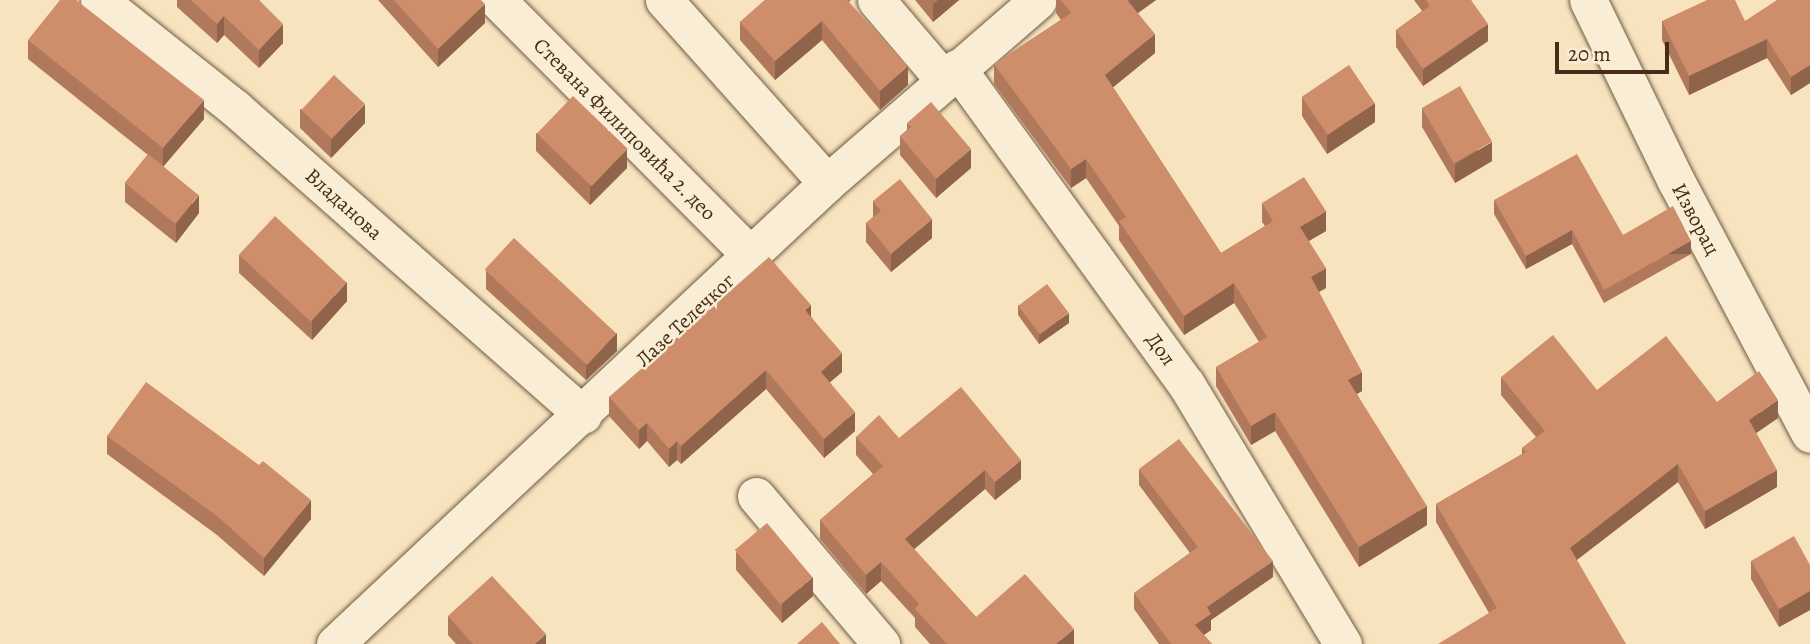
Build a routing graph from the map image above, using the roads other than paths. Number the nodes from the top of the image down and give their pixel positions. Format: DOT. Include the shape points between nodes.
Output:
graph roads {
  1 [pos="99,0"];
  2 [pos="497,0"];
  3 [pos="664,0"];
  4 [pos="876,0"];
  5 [pos="1038,0"];
  6 [pos="1588,0"];
  7 [pos="951,75"];
  8 [pos="827,183"];
  9 [pos="753,258"];
  10 [pos="583,415"];
  11 [pos="1810,434"];
  12 [pos="756,496"];
  13 [pos="335,644"];
  14 [pos="881,644"];
  15 [pos="1343,644"];
  1 -- 10 [label="street, Владанова" via="235,108"];
  2 -- 9 [label="street, Стевана Филиповића 2. део"];
  3 -- 8 [label="street"];
  4 -- 7 [label="street, Дол"];
  5 -- 7 [label="street, Лазе Телечког"];
  6 -- 11 [label="street, Изворац" via="1676,181"];
  7 -- 8 [label="street, Лазе Телечког"];
  7 -- 15 [label="street, Дол" via="1186,384"];
  8 -- 9 [label="street, Лазе Телечког"];
  9 -- 10 [label="street, Лазе Телечког"];
  10 -- 13 [label="street, Лазе Телечког"];
  12 -- 14 [label="street"];
}
